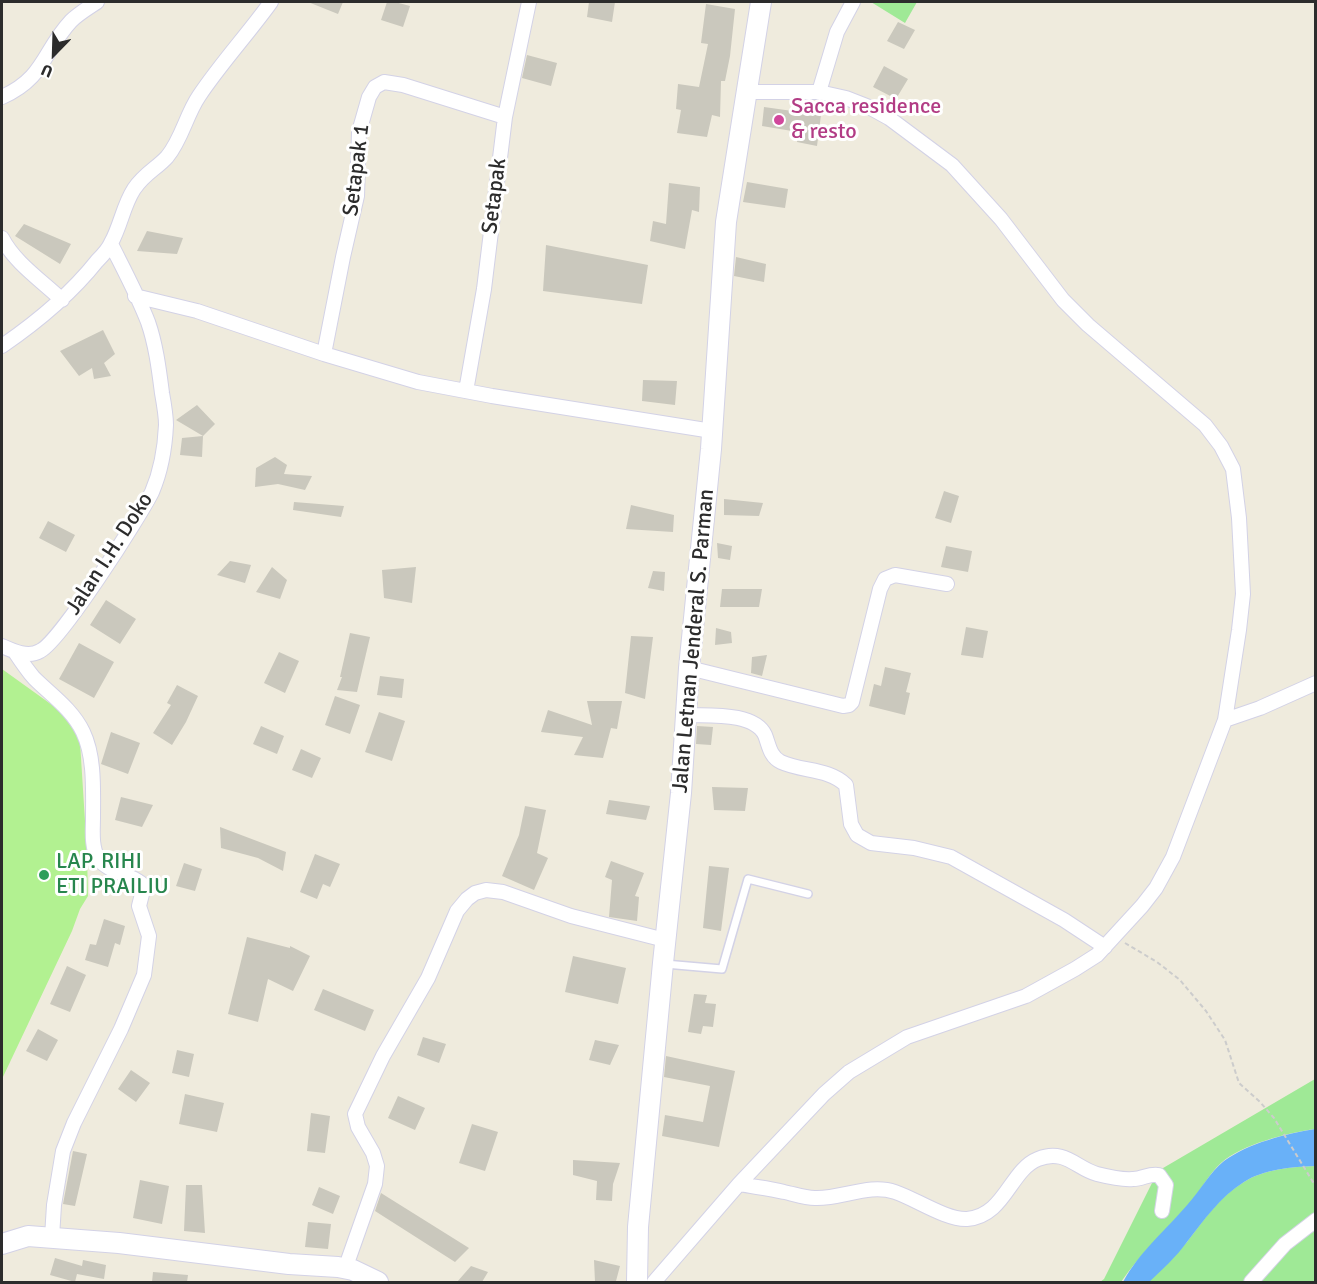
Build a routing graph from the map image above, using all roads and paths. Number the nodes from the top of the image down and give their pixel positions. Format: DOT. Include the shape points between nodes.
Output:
graph roads {
  1 [pos="97,2"];
  2 [pos="271,2"];
  3 [pos="529,2"];
  4 [pos="761,2"];
  5 [pos="853,2"];
  6 [pos="748,92"];
  7 [pos="819,92"];
  8 [pos="2,97"];
  9 [pos="505,117"];
  10 [pos="2,238"];
  11 [pos="111,244"];
  12 [pos="135,296"];
  13 [pos="62,300"];
  14 [pos="2,346"];
  15 [pos="324,354"];
  16 [pos="466,391"];
  17 [pos="712,431"];
  18 [pos="947,584"];
  19 [pos="2,645"];
  20 [pos="15,652"];
  21 [pos="689,668"];
  22 [pos="1316,683"];
  23 [pos="688,715"];
  24 [pos="1225,720"];
  25 [pos="808,894"];
  26 [pos="1115,937"];
  27 [pos="665,940"];
  28 [pos="1105,947"];
  29 [pos="663,963"];
  30 [pos="739,1184"];
  31 [pos="1315,1186"];
  32 [pos="1162,1211"];
  33 [pos="1316,1220"];
  34 [pos="52,1237"];
  35 [pos="2,1244"];
  36 [pos="345,1269"];
  37 [pos="378,1282"];
  38 [pos="637,1282"];
  39 [pos="654,1282"];
  40 [pos="1251,1282"];
  1 -- 8 [label="street" via="69,22 26,83"];
  2 -- 11 [label="street" via="196,99 166,158 144,175 133,191"];
  3 -- 9 [label="street, Setapak"];
  4 -- 6 [label="street, Jalan Letnan Jenderal S. Parman"];
  5 -- 7 [label="street" via="837,32"];
  6 -- 7 [label="street"];
  6 -- 17 [label="street, Jalan Letnan Jenderal S. Parman" via="726,222"];
  7 -- 24 [label="street" via="846,98 879,113 952,165 1001,219 1063,300 1205,425 1221,446 1233,469 1243,594"];
  9 -- 15 [label="street, Setapak 1" via="403,85 384,82 375,87 359,132 357,196"];
  9 -- 16 [label="street, Setapak" via="484,289"];
  10 -- 13 [label="street"];
  11 -- 12 [label="street, Jalan I.H. Doko"];
  11 -- 13 [label="street"];
  12 -- 15 [label="street" via="197,311"];
  12 -- 20 [label="street, Jalan I.H. Doko" via="148,323 166,422 165,443 152,491 83,600 49,645 40,652"];
  13 -- 14 [label="street"];
  15 -- 16 [label="street" via="418,382"];
  16 -- 17 [label="street"];
  17 -- 21 [label="street, Jalan Letnan Jenderal S. Parman"];
  18 -- 21 [label="street" via="895,575 885,579 849,705"];
  19 -- 20 [label="street"];
  20 -- 34 [label="street" via="73,715 84,734 92,776 93,844 106,867 144,886 139,906 149,936 144,975 63,1151"];
  21 -- 23 [label="street, Jalan Letnan Jenderal S. Parman"];
  22 -- 24 [label="street"];
  23 -- 27 [label="street, Jalan Letnan Jenderal S. Parman"];
  23 -- 28 [label="street" via="734,717 755,724 778,761 833,775 846,785 851,825 857,835 871,843 951,856"];
  24 -- 26 [label="street" via="1164,875"];
  25 -- 29 [label="lane" via="748,879 722,969"];
  26 -- 28 [label="street"];
  26 -- 31 [label="path" via="1180,980 1206,1011 1225,1040 1239,1083 1274,1118"];
  27 -- 29 [label="street, Jalan Letnan Jenderal S. Parman"];
  27 -- 36 [label="street" via="571,916 503,892 486,890 467,899 457,911 428,978 355,1114 377,1166 375,1184"];
  28 -- 30 [label="street" via="1026,996 907,1037 849,1072"];
  29 -- 38 [label="street, Jalan Letnan Jenderal S. Parman" via="638,1227"];
  30 -- 32 [label="street" via="818,1198 885,1189 967,1219 991,1210 1038,1159 1062,1157 1109,1177 1159,1175 1166,1185"];
  30 -- 39 [label="street"];
  33 -- 40 [label="street" via="1285,1244"];
  34 -- 35 [label="street" via="28,1236"];
  34 -- 36 [label="street"];
  36 -- 37 [label="street"];
}
